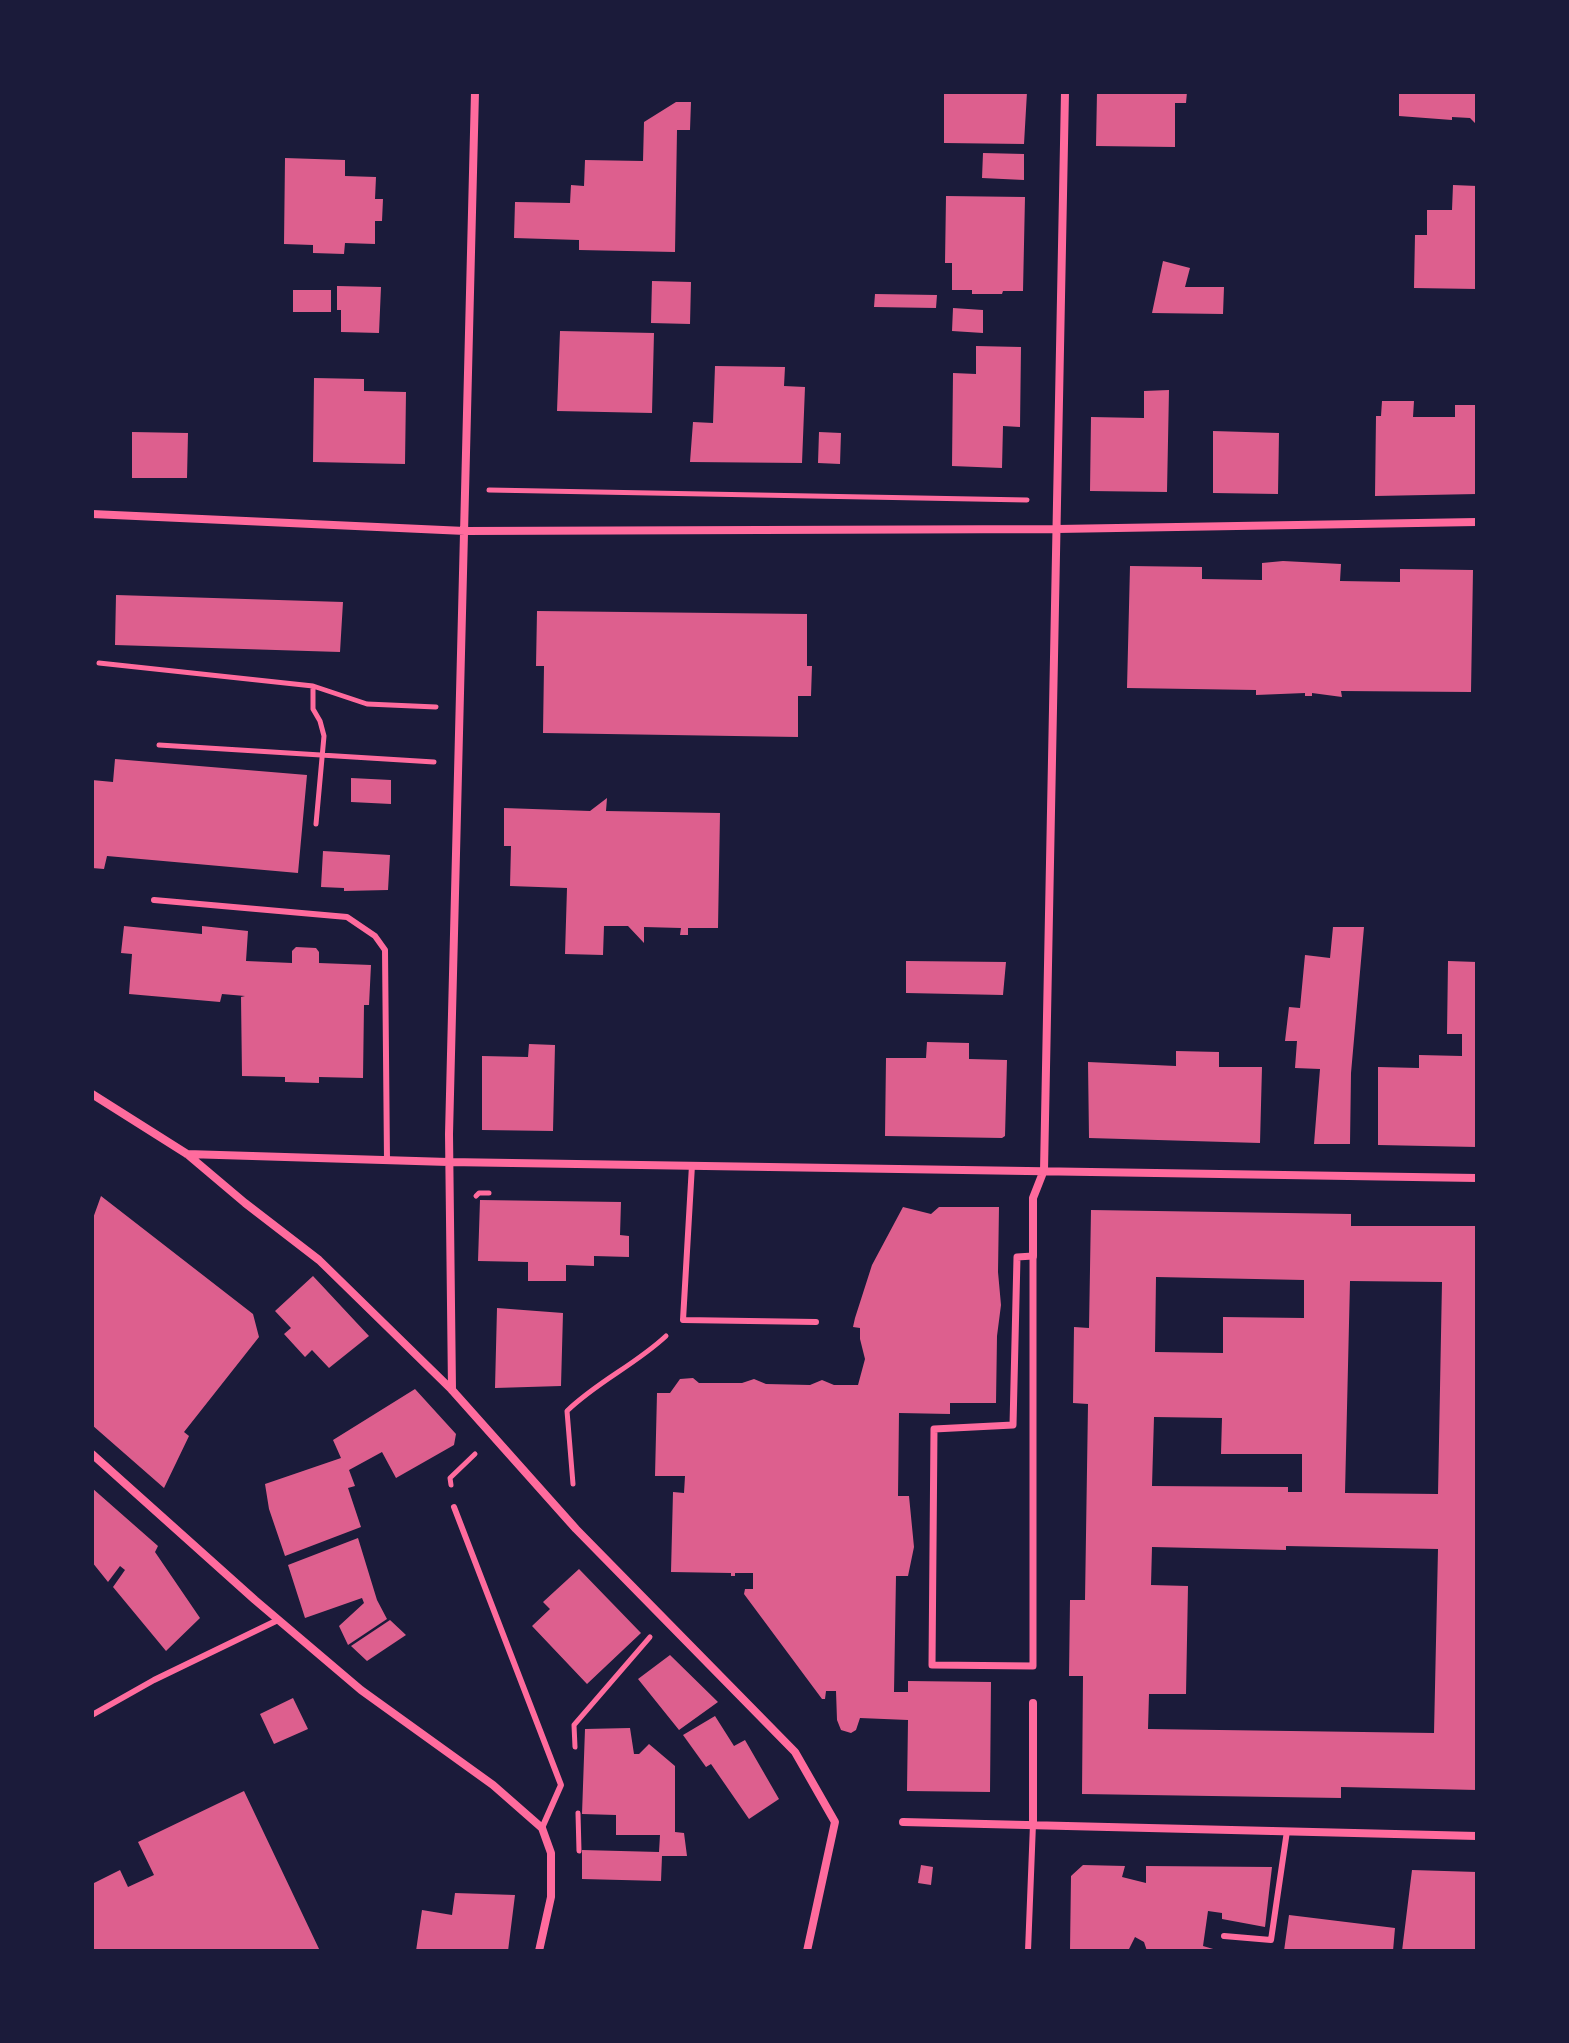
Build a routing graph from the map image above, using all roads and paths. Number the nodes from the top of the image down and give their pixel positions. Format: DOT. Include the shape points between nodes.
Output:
graph roads {
  1 [pos="475,92"];
  2 [pos="1065,92"];
  3 [pos="488,490"];
  4 [pos="1027,500"];
  5 [pos="92,514"];
  6 [pos="1477,522"];
  7 [pos="1057,529"];
  8 [pos="465,531"];
  9 [pos="99,663"];
  10 [pos="313,686"];
  11 [pos="461,709"];
  12 [pos="159,745"];
  13 [pos="323,756"];
  14 [pos="459,763"];
  15 [pos="316,824"];
  16 [pos="154,900"];
  17 [pos="92,1094"];
  18 [pos="187,1154"];
  19 [pos="387,1160"];
  20 [pos="448,1162"];
  21 [pos="692,1165"];
  22 [pos="1044,1170"];
  23 [pos="1477,1178"];
  24 [pos="489,1193"];
  25 [pos="475,1197"];
  26 [pos="1033,1256"];
  27 [pos="683,1320"];
  28 [pos="816,1322"];
  29 [pos="452,1390"];
  30 [pos="493,1436"];
  31 [pos="92,1454"];
  32 [pos="454,1507"];
  33 [pos="576,1529"];
  34 [pos="278,1620"];
  35 [pos="664,1621"];
  36 [pos="1033,1703"];
  37 [pos="92,1715"];
  38 [pos="574,1725"];
  39 [pos="903,1822"];
  40 [pos="1033,1824"];
  41 [pos="542,1828"];
  42 [pos="1287,1831"];
  43 [pos="1477,1836"];
  44 [pos="1224,1936"];
  45 [pos="539,1951"];
  46 [pos="807,1951"];
  47 [pos="1028,1951"];
  1 -- 8 [label="street"];
  2 -- 7 [label="street"];
  3 -- 4 [label="path"];
  5 -- 8 [label="street"];
  6 -- 7 [label="street"];
  7 -- 8 [label="street"];
  7 -- 22 [label="street"];
  8 -- 11 [label="street"];
  9 -- 10 [label="path"];
  10 -- 11 [label="path" via="367,704"];
  10 -- 13 [label="path"];
  11 -- 14 [label="street"];
  12 -- 13 [label="path"];
  13 -- 14 [label="path"];
  13 -- 15 [label="path"];
  14 -- 20 [label="street"];
  16 -- 19 [label="lane" via="347,917 375,936 385,950"];
  17 -- 18 [label="street"];
  18 -- 19 [label="street"];
  18 -- 29 [label="street" via="319,1260"];
  19 -- 20 [label="street"];
  20 -- 21 [label="street"];
  20 -- 29 [label="street"];
  21 -- 22 [label="street"];
  21 -- 27 [label="lane"];
  22 -- 23 [label="street"];
  22 -- 26 [label="street" via="1033,1198"];
  24 -- 25 [label="path"];
  26 -- 26 [label="street" via="1017,1257 1013,1425 934,1429 932,1665 1033,1666"];
  27 -- 28 [label="lane"];
  27 -- 33 [label="path" via="645,1356 567,1411"];
  29 -- 30 [label="street"];
  30 -- 32 [label="path" via="450,1478"];
  30 -- 33 [label="street"];
  31 -- 34 [label="street"];
  32 -- 41 [label="lane" via="561,1785"];
  33 -- 35 [label="street"];
  34 -- 37 [label="lane"];
  34 -- 41 [label="street"];
  35 -- 38 [label="path"];
  35 -- 46 [label="street" via="795,1752 835,1822"];
  36 -- 40 [label="street"];
  39 -- 40 [label="street"];
  40 -- 42 [label="street"];
  40 -- 47 [label="lane"];
  41 -- 45 [label="street" via="551,1853 551,1897"];
  42 -- 43 [label="street"];
  42 -- 44 [label="lane" via="1271,1940"];
}
